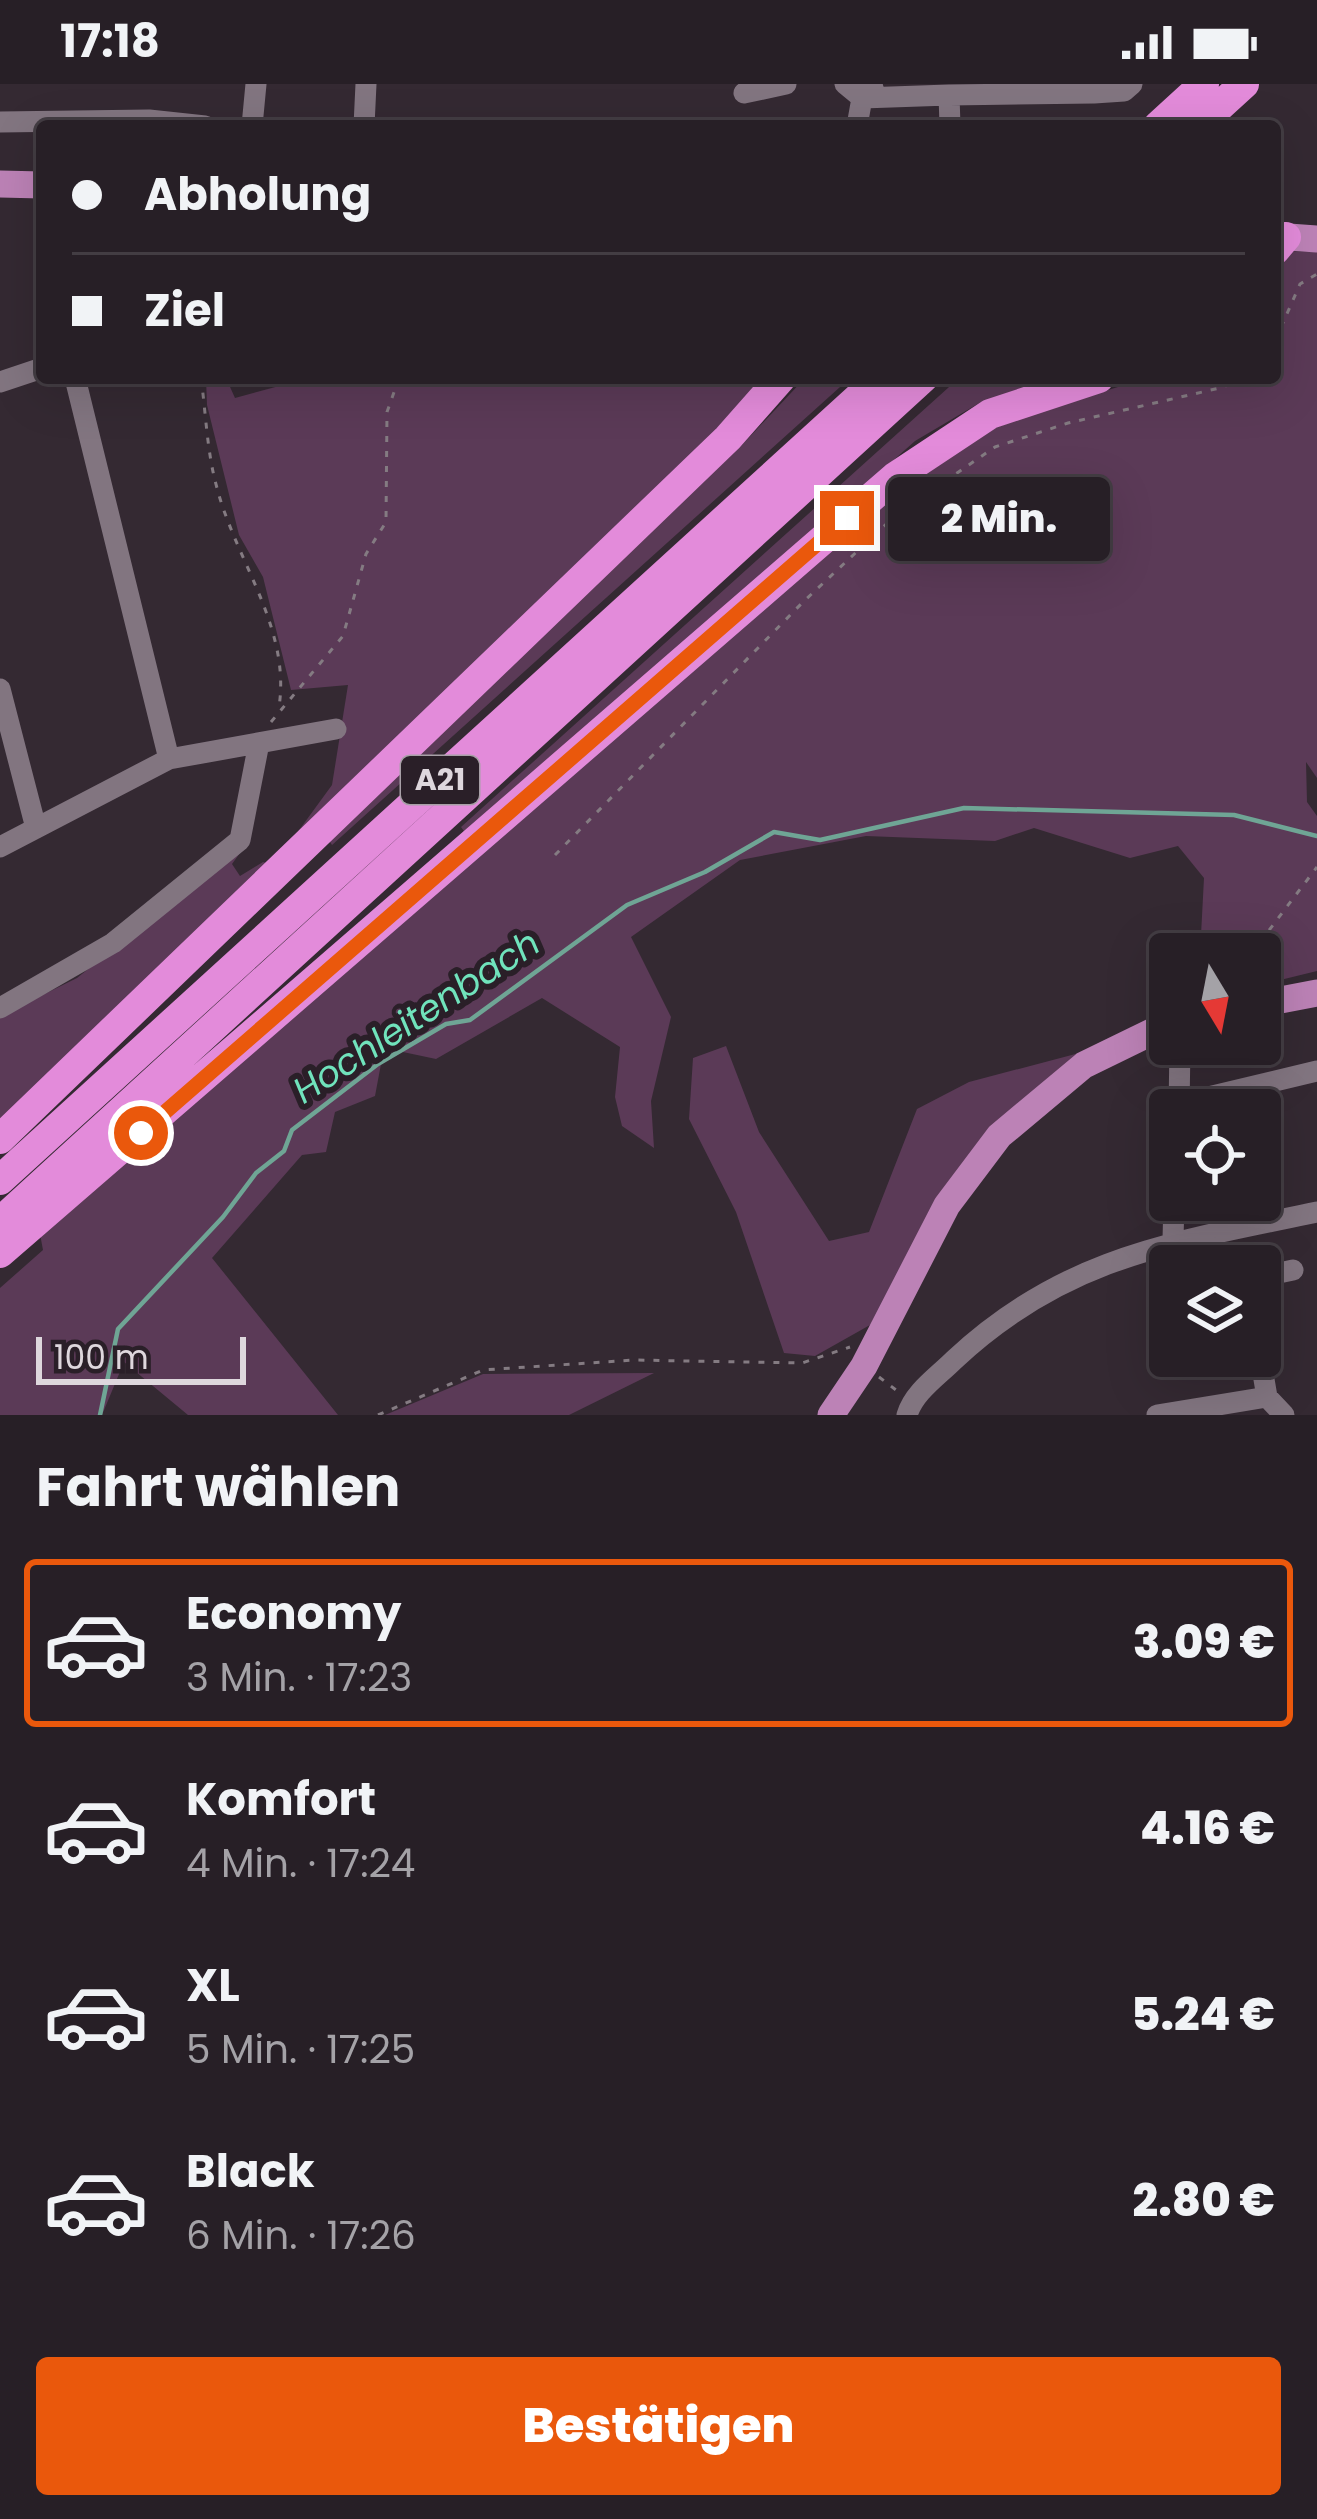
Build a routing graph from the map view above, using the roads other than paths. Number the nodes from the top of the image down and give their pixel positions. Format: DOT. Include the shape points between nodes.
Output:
graph roads {
  1 [pos="256,84"];
  2 [pos="366,84"];
  3 [pos="786,84"];
  4 [pos="1132,84"];
  5 [pos="1204,84"];
  6 [pos="1244,84"];
  7 [pos="862,88"];
  8 [pos="1089,88"];
  9 [pos="744,93"];
  10 [pos="949,95"];
  11 [pos="253,120"];
  12 [pos="364,120"];
  13 [pos="858,120"];
  14 [pos="950,120"];
  15 [pos="1165,120"];
  16 [pos="1205,120"];
  17 [pos="0,122"];
  18 [pos="36,122"];
  19 [pos="0,184"];
  20 [pos="36,184"];
  21 [pos="1317,239"];
  22 [pos="1281,241"];
  23 [pos="36,370"];
  24 [pos="0,382"];
  25 [pos="76,384"];
  26 [pos="776,384"];
  27 [pos="873,384"];
  28 [pos="916,384"];
  29 [pos="1081,384"];
  30 [pos="0,689"];
  31 [pos="336,729"];
  32 [pos="259,743"];
  33 [pos="169,759"];
  34 [pos="36,828"];
  35 [pos="0,847"];
  36 [pos="1317,993"];
  37 [pos="1281,1000"];
  38 [pos="0,1008"];
  39 [pos="1149,1033"];
  40 [pos="1317,1071"];
  41 [pos="1248,1089"];
  42 [pos="0,1139"];
  43 [pos="0,1180"];
  44 [pos="1317,1212"];
  45 [pos="1173,1221"];
  46 [pos="0,1222"];
  47 [pos="1173,1240"];
  48 [pos="1181,1245"];
  49 [pos="0,1252"];
  50 [pos="1293,1270"];
  51 [pos="1281,1273"];
  52 [pos="1264,1377"];
  53 [pos="1267,1396"];
  54 [pos="909,1408"];
  55 [pos="831,1415"];
  56 [pos="1157,1415"];
  57 [pos="1284,1415"];
  1 -- 11 [label="street"];
  2 -- 12 [label="street"];
  3 -- 9 [label="street"];
  4 -- 8 [label="street" via="1124,91"];
  5 -- 15 [label="highway"];
  6 -- 16 [label="highway"];
  7 -- 10 [label="street"];
  7 -- 13 [label="street"];
  8 -- 10 [label="street"];
  10 -- 14 [label="street"];
  17 -- 18 [label="street"];
  19 -- 20 [label="main road"];
  21 -- 22 [label="main road"];
  23 -- 24 [label="street"];
  25 -- 33 [label="street"];
  26 -- 42 [label="highway"];
  27 -- 43 [label="highway, A21"];
  28 -- 46 [label="highway, A21"];
  29 -- 49 [label="highway" via="990,414 895,477"];
  30 -- 34 [label="street"];
  31 -- 32 [label="street"];
  32 -- 33 [label="street"];
  32 -- 38 [label="street" via="240,840 112,943"];
  33 -- 34 [label="street"];
  34 -- 35 [label="street"];
  36 -- 37 [label="main road"];
  39 -- 55 [label="main road" via="1084,1065 999,1136 947,1204"];
  40 -- 41 [label="street"];
  44 -- 47 [label="street"];
  45 -- 47 [label="street"];
  47 -- 48 [label="street"];
  47 -- 54 [label="street" via="1054,1284 972,1344"];
  50 -- 51 [label="street"];
  52 -- 53 [label="street"];
  53 -- 56 [label="street"];
  53 -- 57 [label="street"];
}
